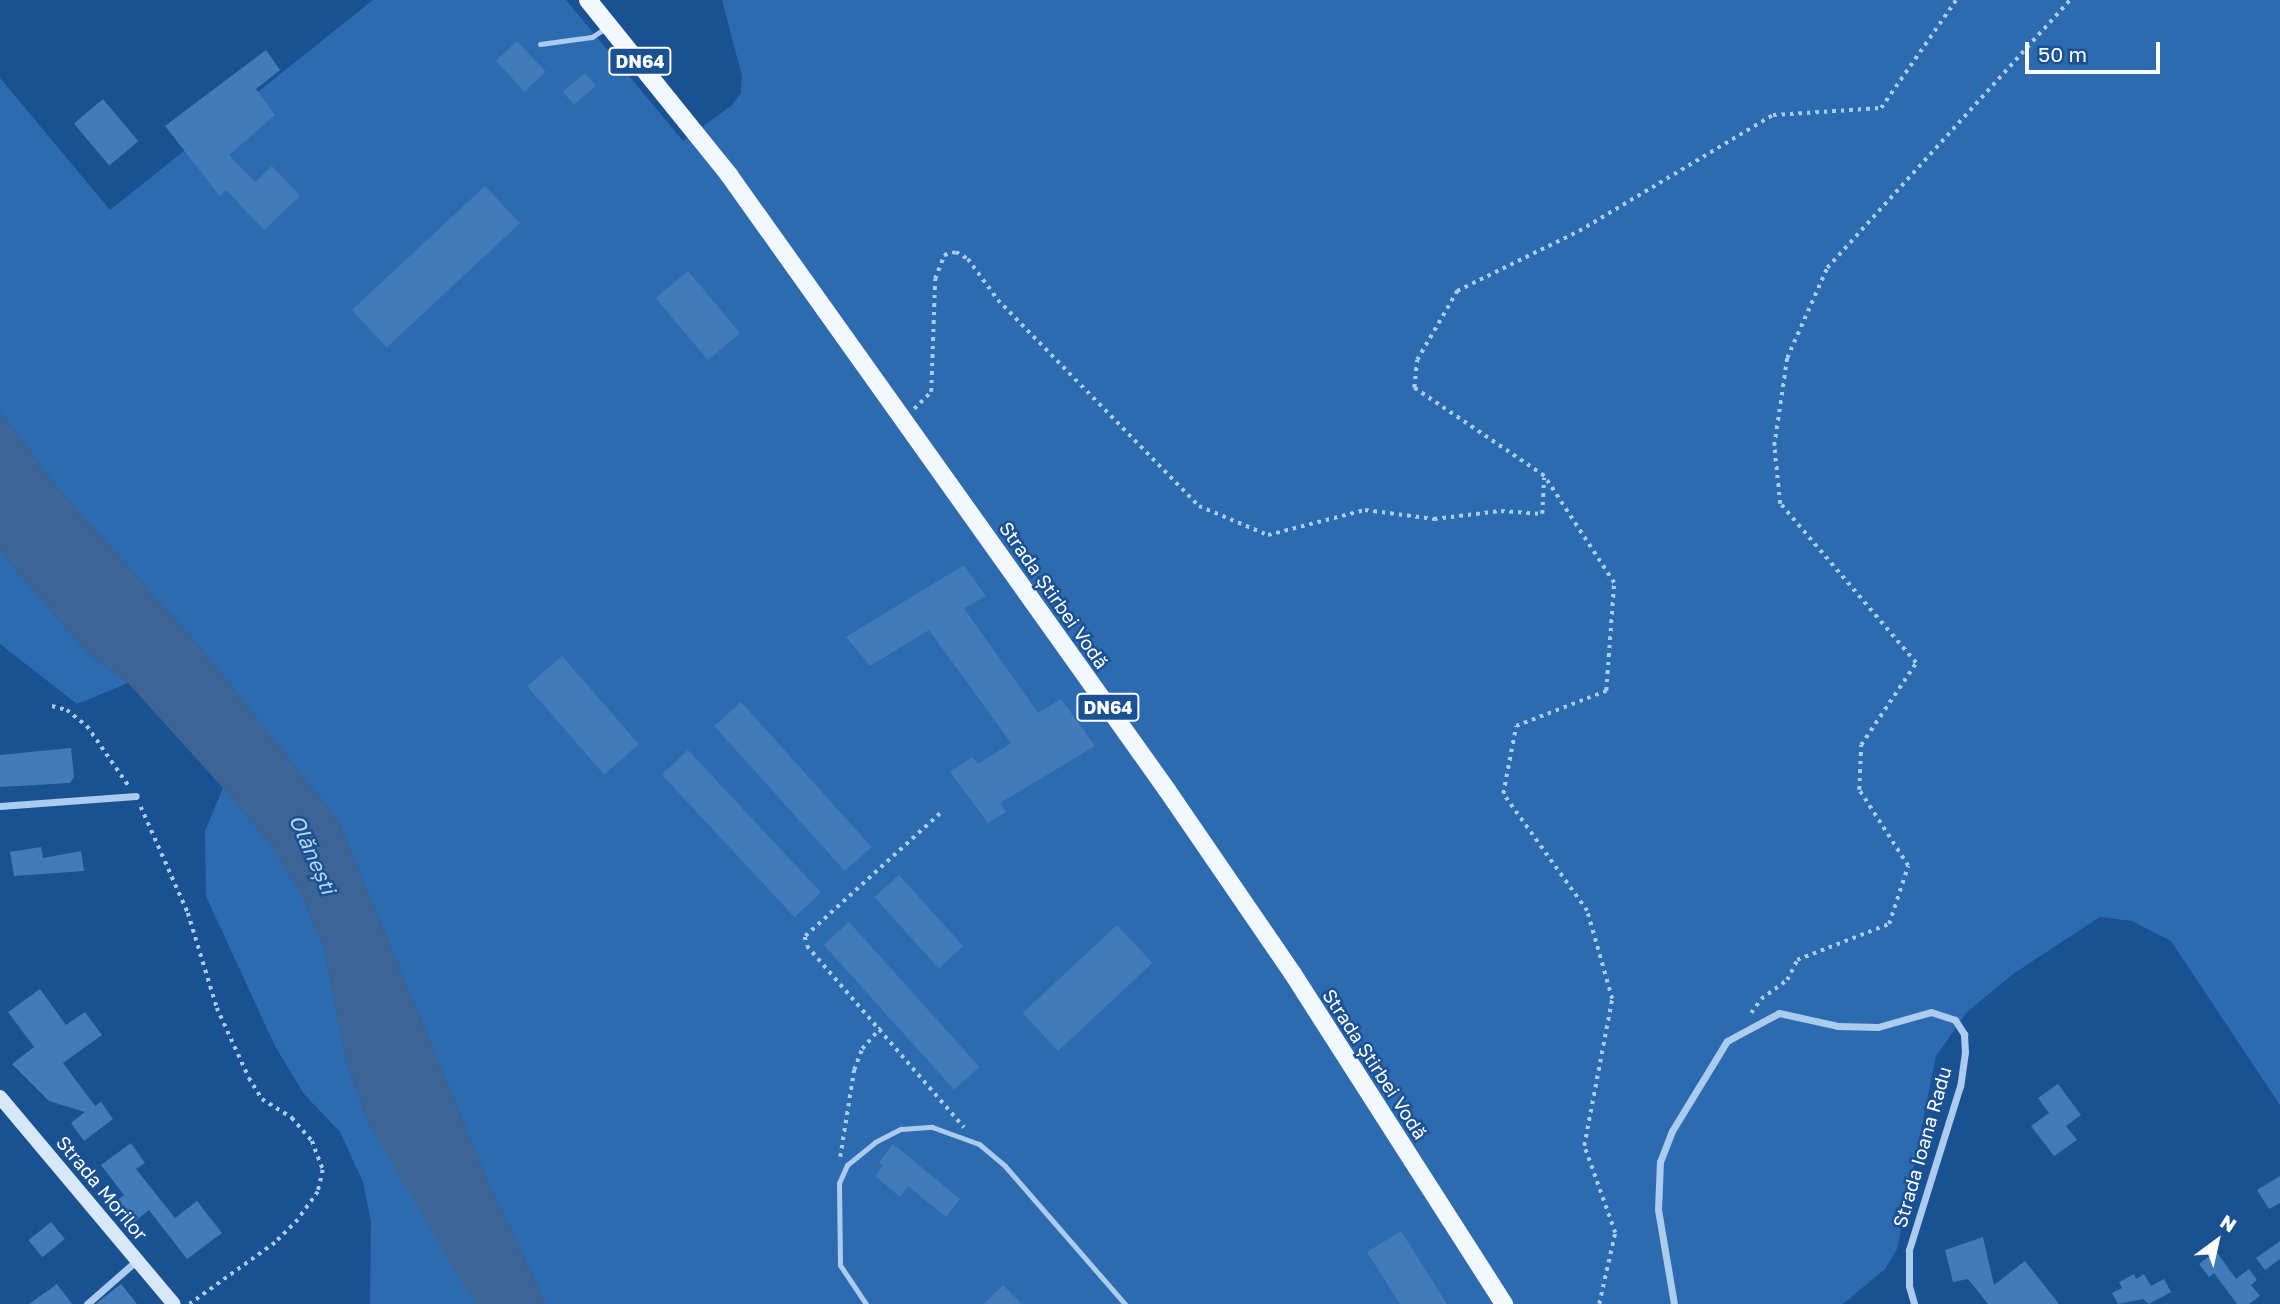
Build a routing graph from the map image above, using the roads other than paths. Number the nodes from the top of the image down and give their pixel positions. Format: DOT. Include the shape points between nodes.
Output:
graph roads {
  1 [pos="589,0"];
  2 [pos="610,25"];
  3 [pos="540,44"];
  4 [pos="136,796"];
  5 [pos="0,806"];
  6 [pos="0,1097"];
  7 [pos="137,1260"];
  8 [pos="87,1304"];
  9 [pos="174,1304"];
  10 [pos="866,1304"];
  11 [pos="1125,1304"];
  12 [pos="1504,1304"];
  13 [pos="1674,1304"];
  14 [pos="1914,1304"];
  1 -- 2 [label="main road, Strada Știrbei Vodă / DN64"];
  2 -- 3 [label="lane" via="592,37"];
  2 -- 12 [label="main road, Strada Știrbei Vodă / DN64" via="721,165 1232,884"];
  4 -- 5 [label="street"];
  6 -- 7 [label="street, Strada Morilor"];
  7 -- 8 [label="street"];
  7 -- 9 [label="street, Strada Morilor"];
  10 -- 11 [label="lane" via="840,1265 839,1184 858,1152 901,1129 932,1127 979,1144 1005,1166"];
  13 -- 14 [label="street, Strada Ioana Radu" via="1658,1209 1660,1162 1672,1131 1714,1059 1740,1032 1779,1013 1838,1026 1878,1027 1931,1012 1955,1020 1964,1034 1960,1086 1909,1250"];
}
